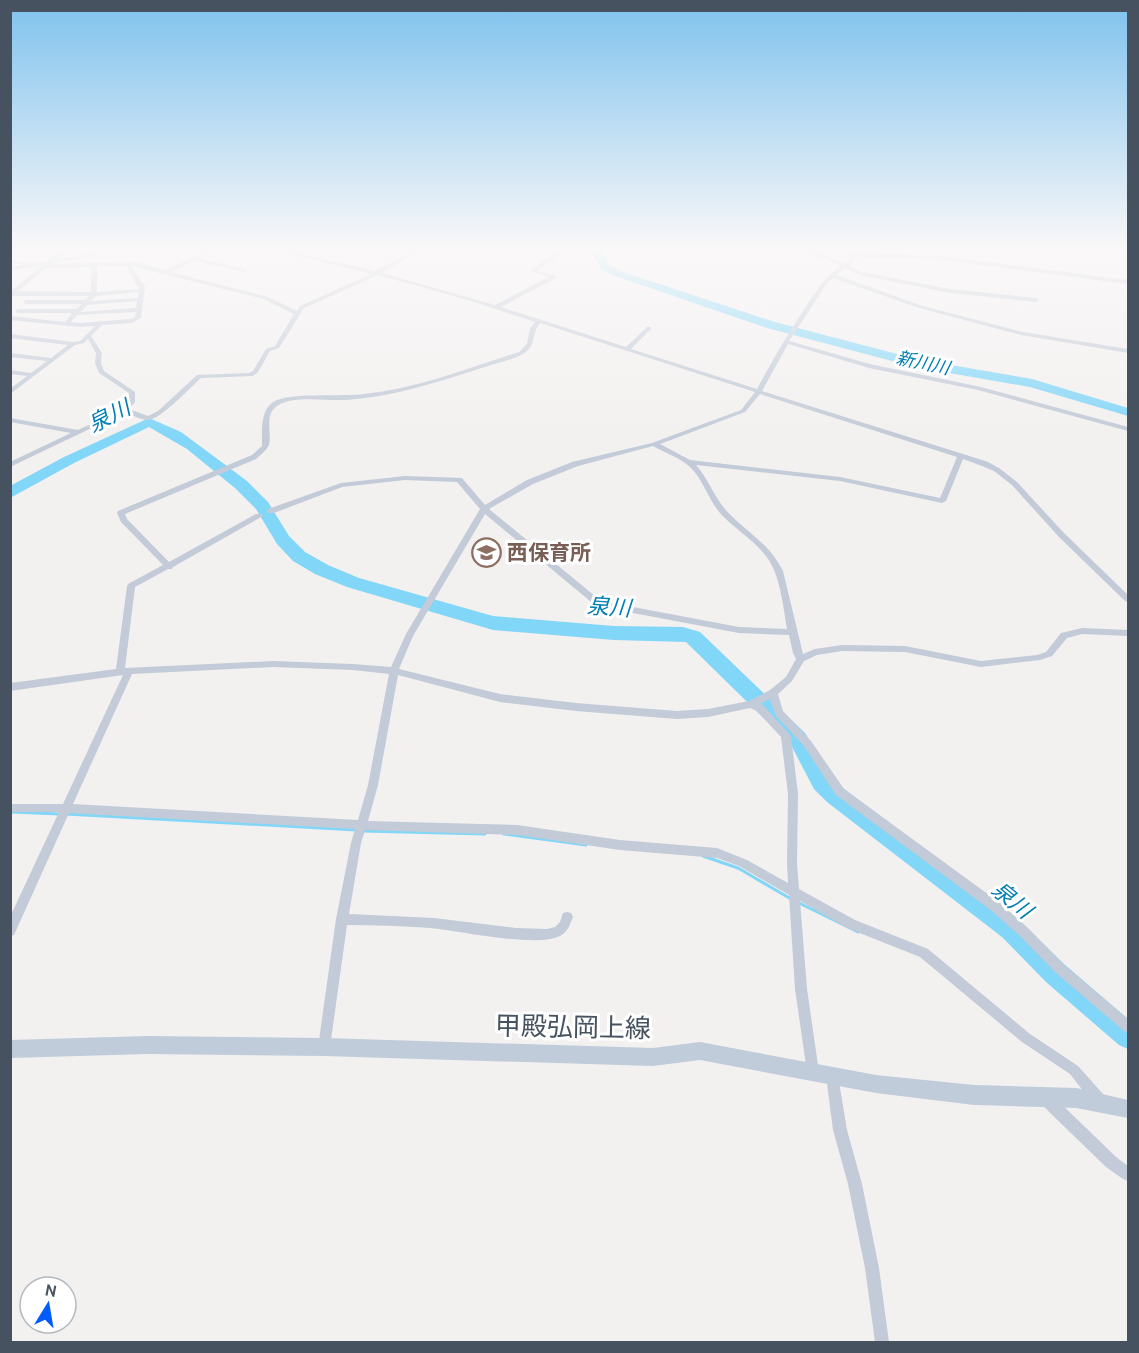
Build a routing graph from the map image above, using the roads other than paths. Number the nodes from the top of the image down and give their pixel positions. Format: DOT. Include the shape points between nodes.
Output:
graph roads {
  1 [pos="18,311"];
  2 [pos="26,311"];
  3 [pos="103,311"];
  4 [pos="140,311"];
  5 [pos="292,311"];
  6 [pos="301,311"];
  7 [pos="510,311"];
  8 [pos="807,311"];
  9 [pos="937,311"];
  10 [pos="75,312"];
  11 [pos="298,314"];
  12 [pos="11,318"];
  13 [pos="539,320"];
  14 [pos="101,323"];
  15 [pos="66,324"];
  16 [pos="649,328"];
  17 [pos="10,336"];
  18 [pos="87,337"];
  19 [pos="787,340"];
  20 [pos="73,344"];
  21 [pos="628,348"];
  22 [pos="1128,351"];
  23 [pos="10,355"];
  24 [pos="52,360"];
  25 [pos="10,372"];
  26 [pos="33,375"];
  27 [pos="759,391"];
  28 [pos="10,392"];
  29 [pos="125,410"];
  30 [pos="10,420"];
  31 [pos="1128,429"];
  32 [pos="77,432"];
  33 [pos="654,444"];
  34 [pos="961,456"];
  35 [pos="690,462"];
  36 [pos="10,465"];
  37 [pos="484,509"];
  38 [pos="271,511"];
  39 [pos="259,516"];
  40 [pos="169,567"];
  41 [pos="1128,599"];
  42 [pos="792,632"];
  43 [pos="1128,633"];
  44 [pos="801,659"];
  45 [pos="125,671"];
  46 [pos="394,671"];
  47 [pos="10,687"];
  48 [pos="769,696"];
  49 [pos="753,703"];
  50 [pos="10,808"];
  51 [pos="64,814"];
  52 [pos="360,827"];
  53 [pos="795,900"];
  54 [pos="567,917"];
  55 [pos="342,919"];
  56 [pos="10,931"];
  57 [pos="1128,1027"];
  58 [pos="324,1047"];
  59 [pos="10,1049"];
  60 [pos="813,1072"];
  61 [pos="832,1076"];
  62 [pos="1043,1096"];
  63 [pos="1102,1104"];
  64 [pos="1128,1109"];
  65 [pos="1128,1174"];
  66 [pos="882,1342"];
  1 -- 12 [label="street"];
  2 -- 10 [label="street"];
  3 -- 10 [label="street"];
  4 -- 14 [label="street" via="132,321"];
  5 -- 11 [label="street"];
  6 -- 11 [label="street"];
  7 -- 13 [label="street"];
  8 -- 19 [label="street"];
  9 -- 22 [label="street" via="1023,334"];
  10 -- 15 [label="street"];
  11 -- 29 [label="street" via="277,347 268,350 251,375 199,376 149,418"];
  12 -- 15 [label="street"];
  13 -- 21 [label="street"];
  13 -- 40 [label="street" via="530,345 521,353 378,395 276,403 269,410 261,452 122,513 124,520"];
  14 -- 15 [label="street"];
  14 -- 18 [label="street"];
  16 -- 21 [label="street"];
  17 -- 20 [label="street"];
  18 -- 20 [label="street"];
  18 -- 29 [label="street" via="97,347 101,372 132,392 132,402"];
  19 -- 27 [label="street"];
  19 -- 31 [label="street" via="869,366 979,388"];
  20 -- 24 [label="street"];
  21 -- 27 [label="street"];
  23 -- 24 [label="street"];
  24 -- 26 [label="street"];
  25 -- 26 [label="street"];
  26 -- 28 [label="street"];
  27 -- 33 [label="street" via="743,411"];
  27 -- 34 [label="street"];
  29 -- 32 [label="street"];
  30 -- 32 [label="street"];
  32 -- 36 [label="street"];
  33 -- 35 [label="street"];
  33 -- 37 [label="street" via="575,464 530,482"];
  34 -- 35 [label="street" via="942,501 840,479"];
  34 -- 41 [label="street" via="1002,471 1015,481 1092,567"];
  35 -- 42 [label="street" via="729,519 774,558"];
  37 -- 38 [label="street" via="459,480 426,478 341,485"];
  37 -- 42 [label="street" via="599,604 739,630"];
  37 -- 46 [label="street" via="409,636"];
  39 -- 40 [label="street"];
  40 -- 45 [label="street" via="131,586"];
  42 -- 44 [label="street"];
  43 -- 44 [label="street" via="1082,631 1064,635 1049,654 1037,658 981,664 883,648 842,648 815,652"];
  44 -- 48 [label="street" via="789,679"];
  45 -- 46 [label="street" via="273,664"];
  45 -- 47 [label="street"];
  45 -- 51 [label="street"];
  46 -- 49 [label="street" via="501,698 576,708 677,715"];
  46 -- 52 [label="street" via="374,785"];
  48 -- 49 [label="street"];
  48 -- 57 [label="street" via="840,792 996,907"];
  49 -- 53 [label="street" via="786,736 793,794"];
  50 -- 51 [label="street"];
  51 -- 52 [label="street"];
  51 -- 56 [label="street"];
  52 -- 53 [label="street" via="517,830 620,845 717,853 743,863"];
  52 -- 55 [label="street"];
  53 -- 60 [label="street" via="801,990"];
  53 -- 63 [label="street" via="924,952 1026,1038 1074,1070"];
  54 -- 55 [label="street" via="555,933 492,932 434,923"];
  55 -- 58 [label="street"];
  58 -- 59 [label="main road, 甲殿弘岡上線" via="148,1045"];
  58 -- 60 [label="main road, 甲殿弘岡上線" via="653,1057 700,1051"];
  60 -- 61 [label="main road, 甲殿弘岡上線"];
  61 -- 62 [label="main road, 甲殿弘岡上線" via="974,1095"];
  61 -- 66 [label="street" via="840,1131 872,1268"];
  62 -- 63 [label="main road, 甲殿弘岡上線"];
  62 -- 65 [label="street"];
  63 -- 64 [label="main road, 甲殿弘岡上線"];
}
